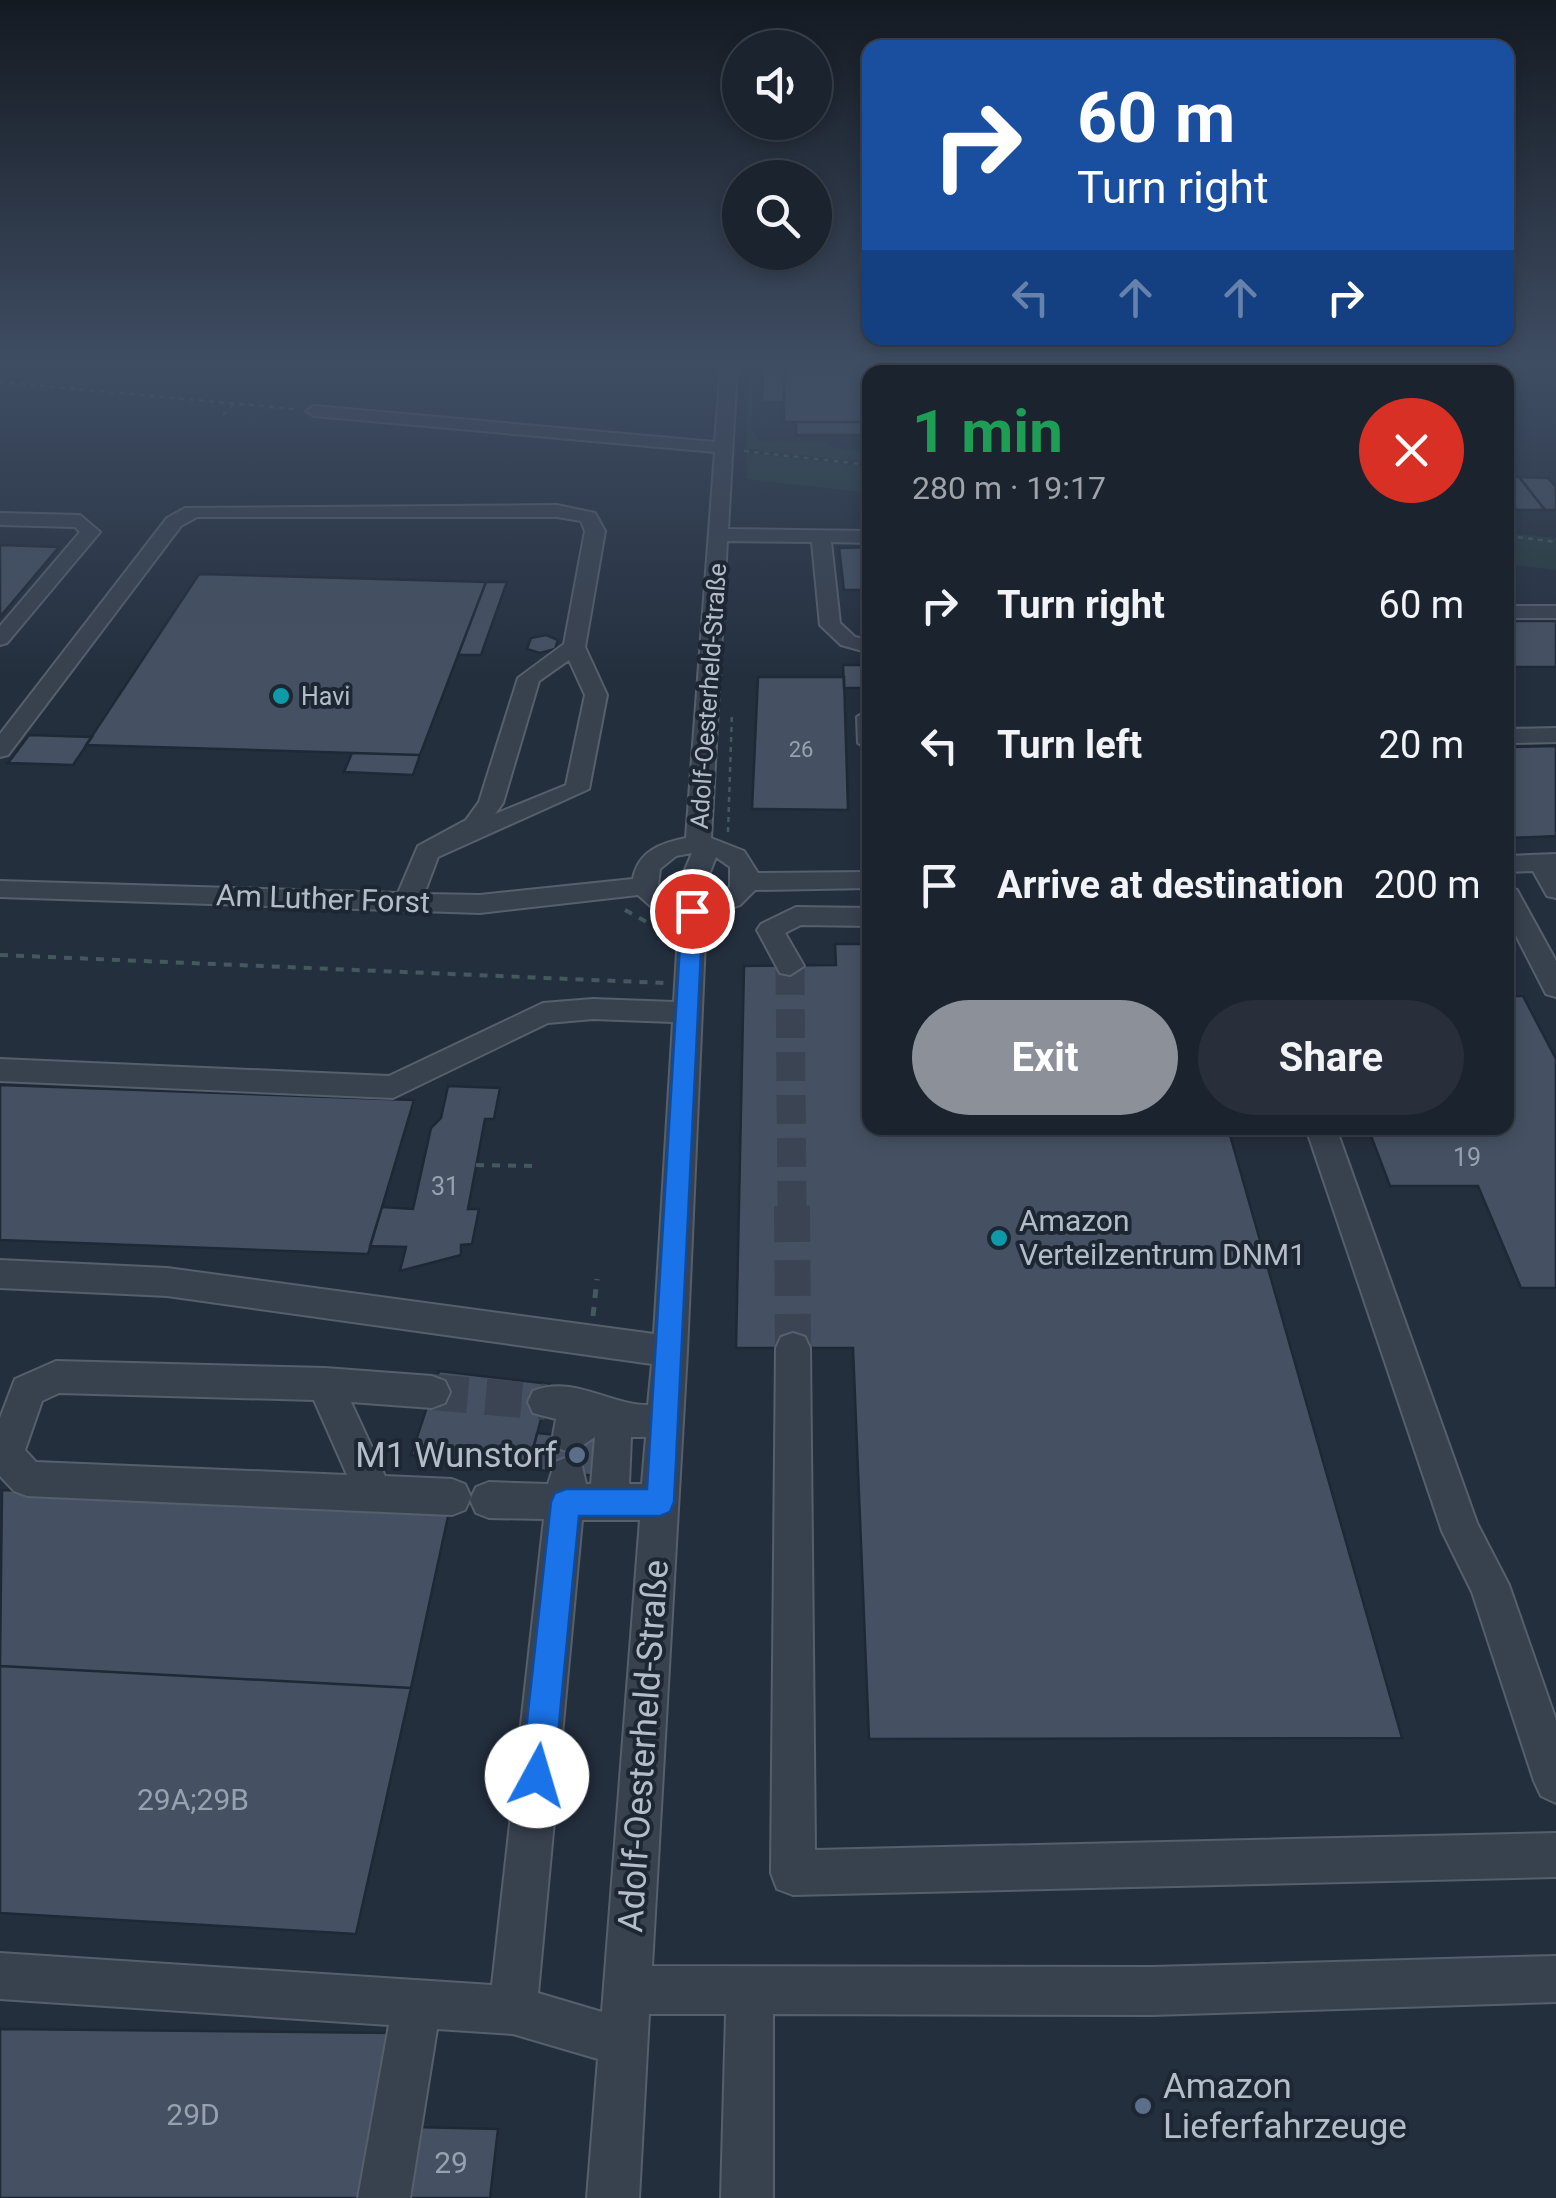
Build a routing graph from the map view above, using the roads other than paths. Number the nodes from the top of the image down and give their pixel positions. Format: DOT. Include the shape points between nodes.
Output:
graph roads {
  1 [pos="723,470"];
  2 [pos="0,520"];
  3 [pos="718,536"];
  4 [pos="821,536"];
  5 [pos="862,537"];
  6 [pos="1514,612"];
  7 [pos="1556,612"];
  8 [pos="0,639"];
  9 [pos="862,645"];
  10 [pos="574,647"];
  11 [pos="1556,735"];
  12 [pos="1514,736"];
  13 [pos="0,750"];
  14 [pos="711,840"];
  15 [pos="427,852"];
  16 [pos="1548,863"];
  17 [pos="1514,864"];
  18 [pos="862,880"];
  19 [pos="746,882"];
  20 [pos="644,886"];
  21 [pos="0,888"];
  22 [pos="1556,890"];
  23 [pos="408,902"];
  24 [pos="1514,907"];
  25 [pos="687,911"];
  26 [pos="862,916"];
  27 [pos="790,966"];
  28 [pos="1556,987"];
  29 [pos="689,998"];
  30 [pos="0,1070"];
  31 [pos="1323,1135"];
  32 [pos="0,1274"];
  33 [pos="793,1348"];
  34 [pos="670,1350"];
  35 [pos="326,1384"];
  36 [pos="432,1392"];
  37 [pos="546,1402"];
  38 [pos="614,1421"];
  39 [pos="666,1421"];
  40 [pos="568,1471"];
  41 [pos="374,1494"];
  42 [pos="660,1502"];
  43 [pos="608,1503"];
  44 [pos="1556,1781"];
  45 [pos="1556,1855"];
  46 [pos="0,1976"];
  47 [pos="1556,1980"];
  48 [pos="626,1990"];
  49 [pos="750,1990"];
  50 [pos="417,2004"];
  51 [pos="513,2010"];
  52 [pos="624,2042"];
  53 [pos="384,2198"];
  54 [pos="613,2198"];
  55 [pos="747,2198"];
  1 -- 3 [label="street, Adolf-Oesterheld-Straße"];
  2 -- 8 [label="street" via="80,522 90,532"];
  3 -- 4 [label="street"];
  3 -- 14 [label="street, Adolf-Oesterheld-Straße"];
  4 -- 5 [label="street"];
  4 -- 9 [label="street" via="830,626"];
  6 -- 7 [label="street"];
  10 -- 13 [label="street" via="594,530 576,512 198,510 174,522"];
  10 -- 15 [label="street" via="529,678 491,804 474,824"];
  10 -- 15 [label="street" via="596,694 577,789"];
  11 -- 12 [label="street"];
  14 -- 19 [label="street" via="733,854"];
  14 -- 20 [label="street" via="656,857"];
  14 -- 25 [label="street, Adolf-Oesterheld-Straße"];
  15 -- 23 [label="street"];
  16 -- 17 [label="street"];
  16 -- 22 [label="street"];
  18 -- 19 [label="street"];
  19 -- 25 [label="street" via="734,899"];
  20 -- 23 [label="street, Am Luther Forst" via="532,902"];
  20 -- 25 [label="street" via="657,901"];
  21 -- 23 [label="street, Am Luther Forst"];
  24 -- 28 [label="street"];
  25 -- 29 [label="street, Adolf-Oesterheld-Straße"];
  26 -- 27 [label="street" via="796,916 770,930"];
  29 -- 30 [label="street" via="543,1014 393,1087"];
  29 -- 34 [label="street, Adolf-Oesterheld-Straße"];
  31 -- 44 [label="street" via="1461,1532 1490,1584"];
  32 -- 34 [label="street" via="166,1282"];
  33 -- 45 [label="street" via="792,1873"];
  34 -- 39 [label="street, Adolf-Oesterheld-Straße"];
  35 -- 36 [label="street"];
  35 -- 41 [label="street"];
  35 -- 41 [label="street" via="56,1377 28,1390 5,1455 27,1479"];
  37 -- 38 [label="street" via="594,1406"];
  38 -- 39 [label="street"];
  38 -- 40 [label="street" via="573,1421"];
  38 -- 43 [label="street"];
  39 -- 42 [label="street, Adolf-Oesterheld-Straße"];
  40 -- 41 [label="street" via="471,1498"];
  40 -- 43 [label="street"];
  40 -- 51 [label="street"];
  42 -- 43 [label="street"];
  42 -- 48 [label="street, Adolf-Oesterheld-Straße"];
  46 -- 50 [label="street"];
  47 -- 49 [label="street" via="1152,1992"];
  48 -- 49 [label="street"];
  48 -- 52 [label="street, Adolf-Oesterheld-Straße"];
  49 -- 55 [label="street"];
  50 -- 51 [label="street"];
  50 -- 53 [label="street"];
  51 -- 52 [label="street"];
  52 -- 54 [label="street, Adolf-Oesterheld-Straße"];
}
